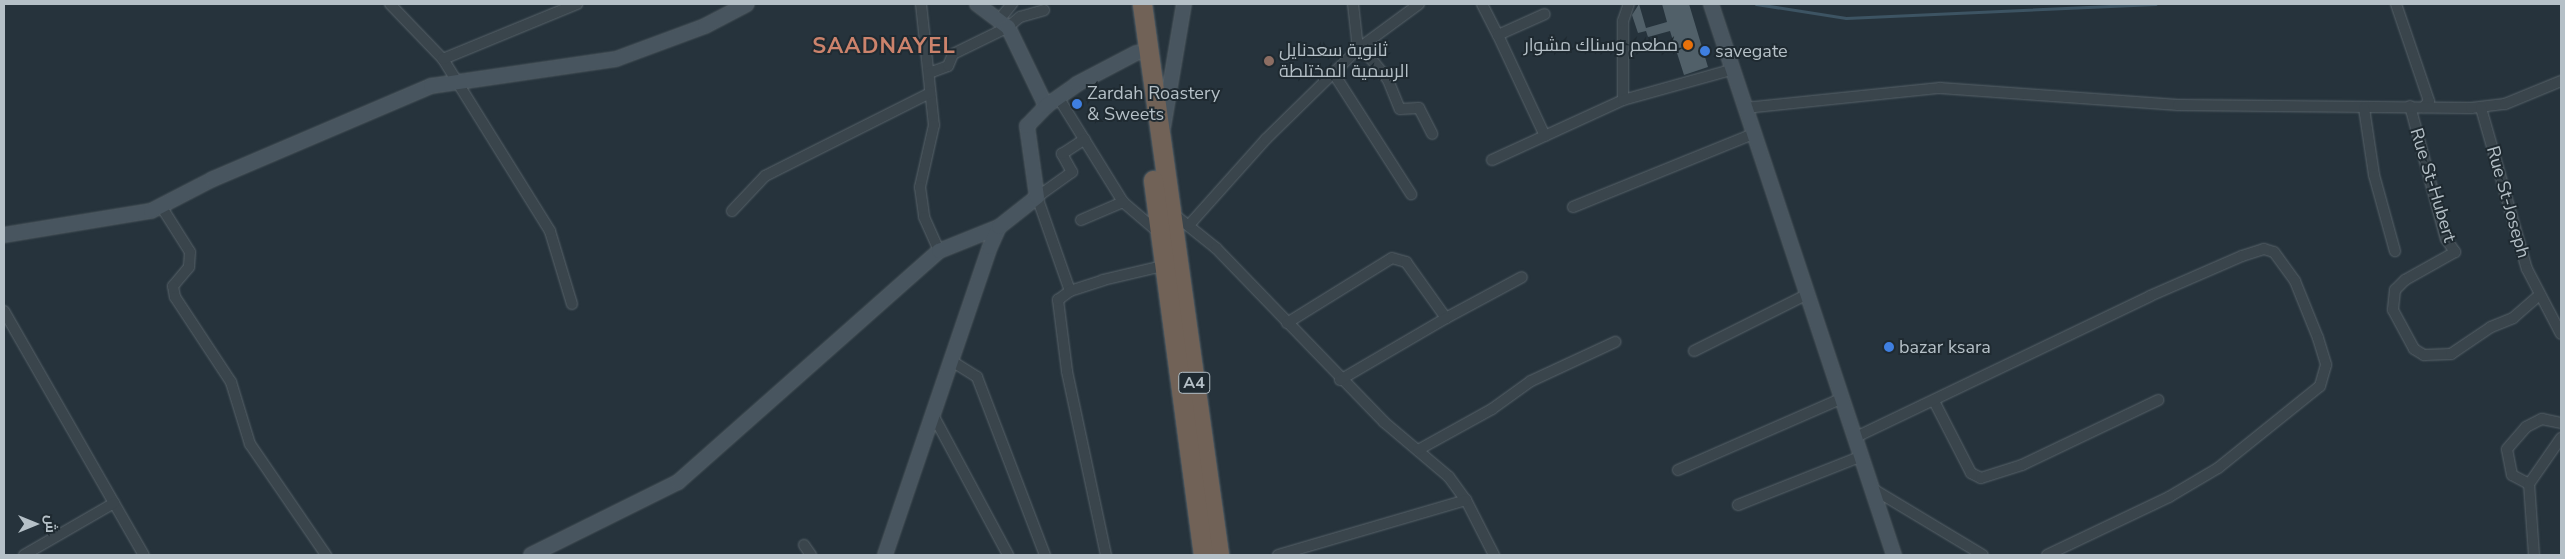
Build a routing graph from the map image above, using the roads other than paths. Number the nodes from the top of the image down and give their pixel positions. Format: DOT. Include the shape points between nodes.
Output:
graph roads {
  1 [pos="390,4"];
  2 [pos="577,4"];
  3 [pos="747,4"];
  4 [pos="922,4"];
  5 [pos="977,4"];
  6 [pos="1012,4"];
  7 [pos="1129,4"];
  8 [pos="1142,4"];
  9 [pos="1184,4"];
  10 [pos="1353,4"];
  11 [pos="1419,4"];
  12 [pos="1482,4"];
  13 [pos="1629,4"];
  14 [pos="1711,4"];
  15 [pos="2396,4"];
  16 [pos="1044,10"];
  17 [pos="1545,14"];
  18 [pos="1003,24"];
  19 [pos="1498,35"];
  20 [pos="1358,49"];
  21 [pos="1136,53"];
  22 [pos="443,59"];
  23 [pos="1734,68"];
  24 [pos="929,73"];
  25 [pos="1334,74"];
  26 [pos="456,80"];
  27 [pos="2561,81"];
  28 [pos="930,93"];
  29 [pos="1058,97"];
  30 [pos="1623,100"];
  31 [pos="1046,106"];
  32 [pos="2410,106"];
  33 [pos="2424,107"];
  34 [pos="1744,108"];
  35 [pos="2364,108"];
  36 [pos="2481,108"];
  37 [pos="1432,134"];
  38 [pos="1754,134"];
  39 [pos="1545,136"];
  40 [pos="1085,139"];
  41 [pos="1160,142"];
  42 [pos="1492,160"];
  43 [pos="1411,194"];
  44 [pos="1037,197"];
  45 [pos="1123,202"];
  46 [pos="161,206"];
  47 [pos="1573,207"];
  48 [pos="732,211"];
  49 [pos="1081,220"];
  50 [pos="1161,220"];
  51 [pos="1190,224"];
  52 [pos="999,226"];
  53 [pos="4,235"];
  54 [pos="939,251"];
  55 [pos="2395,251"];
  56 [pos="1162,266"];
  57 [pos="1522,277"];
  58 [pos="1070,291"];
  59 [pos="1808,294"];
  60 [pos="2539,295"];
  61 [pos="572,304"];
  62 [pos="4,311"];
  63 [pos="1446,318"];
  64 [pos="1287,322"];
  65 [pos="2561,334"];
  66 [pos="1615,342"];
  67 [pos="1694,351"];
  68 [pos="950,360"];
  69 [pos="1340,380"];
  70 [pos="1843,398"];
  71 [pos="2158,400"];
  72 [pos="1934,401"];
  73 [pos="932,412"];
  74 [pos="2561,423"];
  75 [pos="1856,437"];
  76 [pos="2561,438"];
  77 [pos="1418,450"];
  78 [pos="1862,456"];
  79 [pos="1678,470"];
  80 [pos="2529,484"];
  81 [pos="1873,489"];
  82 [pos="1466,500"];
  83 [pos="114,503"];
  84 [pos="1738,505"];
  85 [pos="804,545"];
  86 [pos="24,555"];
  87 [pos="144,555"];
  88 [pos="326,555"];
  89 [pos="532,555"];
  90 [pos="812,555"];
  91 [pos="885,555"];
  92 [pos="1008,555"];
  93 [pos="1045,555"];
  94 [pos="1106,555"];
  95 [pos="1203,555"];
  96 [pos="1219,555"];
  97 [pos="1278,555"];
  98 [pos="1494,555"];
  99 [pos="1894,555"];
  100 [pos="1983,555"];
  101 [pos="2047,555"];
  102 [pos="2534,555"];
  1 -- 22 [label="street"];
  2 -- 22 [label="street"];
  3 -- 26 [label="street" via="705,26 616,59"];
  4 -- 24 [label="street"];
  5 -- 18 [label="street"];
  6 -- 18 [label="street"];
  7 -- 21 [label="highway, A4"];
  8 -- 41 [label="highway, A4"];
  9 -- 41 [label="street"];
  10 -- 20 [label="street"];
  11 -- 20 [label="street"];
  12 -- 19 [label="street"];
  13 -- 30 [label="street" via="1623,21"];
  14 -- 23 [label="street"];
  15 -- 33 [label="street" via="2428,101"];
  16 -- 18 [label="street"];
  17 -- 19 [label="street"];
  18 -- 24 [label="street" via="953,54 948,66"];
  18 -- 31 [label="street"];
  19 -- 39 [label="street"];
  20 -- 25 [label="street"];
  20 -- 37 [label="street" via="1368,55 1388,80 1400,109 1419,108"];
  21 -- 29 [label="street" via="1096,72"];
  21 -- 50 [label="highway, A4"];
  22 -- 26 [label="street"];
  23 -- 30 [label="street"];
  23 -- 34 [label="street"];
  24 -- 28 [label="street"];
  25 -- 43 [label="street"];
  25 -- 51 [label="street" via="1266,139"];
  26 -- 46 [label="street" via="380,107 213,179"];
  26 -- 61 [label="street" via="550,231"];
  27 -- 36 [label="street" via="2516,100"];
  28 -- 48 [label="street" via="765,176"];
  28 -- 54 [label="street" via="933,138 920,187 924,218"];
  29 -- 31 [label="street"];
  29 -- 40 [label="street"];
  30 -- 39 [label="street"];
  31 -- 44 [label="street" via="1026,130"];
  32 -- 33 [label="street"];
  32 -- 35 [label="street"];
  32 -- 60 [label="street, Rue St-Hubert" via="2446,239 2455,252 2406,280 2395,290 2393,310 2414,348 2424,355 2451,354 2491,327 2513,318"];
  33 -- 36 [label="street"];
  34 -- 35 [label="street" via="1940,88 2178,105"];
  34 -- 38 [label="street"];
  35 -- 55 [label="street" via="2374,175"];
  36 -- 60 [label="street, Rue St-Joseph" via="2527,269"];
  38 -- 47 [label="street"];
  38 -- 59 [label="street"];
  39 -- 42 [label="street"];
  40 -- 44 [label="street" via="1062,154 1072,172"];
  40 -- 45 [label="street"];
  41 -- 50 [label="highway, A4"];
  44 -- 52 [label="street"];
  44 -- 58 [label="street"];
  45 -- 49 [label="street"];
  45 -- 50 [label="street"];
  46 -- 53 [label="street" via="136,214"];
  46 -- 88 [label="street" via="190,252 189,266 173,286 175,297 231,382 250,444"];
  50 -- 51 [label="street"];
  50 -- 56 [label="highway, A4"];
  50 -- 96 [label="highway, A4"];
  51 -- 64 [label="street"];
  52 -- 54 [label="street"];
  52 -- 68 [label="street"];
  54 -- 89 [label="street" via="678,482"];
  56 -- 58 [label="street"];
  56 -- 95 [label="highway, A4"];
  57 -- 63 [label="street"];
  58 -- 94 [label="street" via="1058,300 1067,371"];
  59 -- 67 [label="street"];
  59 -- 70 [label="street"];
  60 -- 65 [label="street, Rue St-Joseph"];
  62 -- 83 [label="street"];
  63 -- 64 [label="street" via="1406,262 1396,258"];
  63 -- 69 [label="street"];
  64 -- 69 [label="street"];
  66 -- 77 [label="street" via="1531,381 1492,409"];
  68 -- 73 [label="street"];
  68 -- 93 [label="street" via="977,377"];
  69 -- 77 [label="street"];
  70 -- 75 [label="street"];
  70 -- 79 [label="street"];
  71 -- 72 [label="street" via="2022,465 1981,478 1972,473"];
  72 -- 75 [label="street"];
  72 -- 101 [label="street" via="2242,256 2271,250 2287,266 2321,347 2325,375 2320,386 2218,468 2169,498"];
  73 -- 91 [label="street"];
  73 -- 92 [label="street"];
  74 -- 80 [label="street" via="2542,419 2526,427 2507,449 2512,475"];
  75 -- 78 [label="street"];
  76 -- 80 [label="street"];
  77 -- 82 [label="street" via="1449,476"];
  78 -- 81 [label="street"];
  78 -- 84 [label="street"];
  80 -- 102 [label="street"];
  81 -- 99 [label="street"];
  81 -- 100 [label="street"];
  82 -- 97 [label="street"];
  82 -- 98 [label="street"];
  83 -- 86 [label="street"];
  83 -- 87 [label="street"];
  85 -- 90 [label="street"];
}
